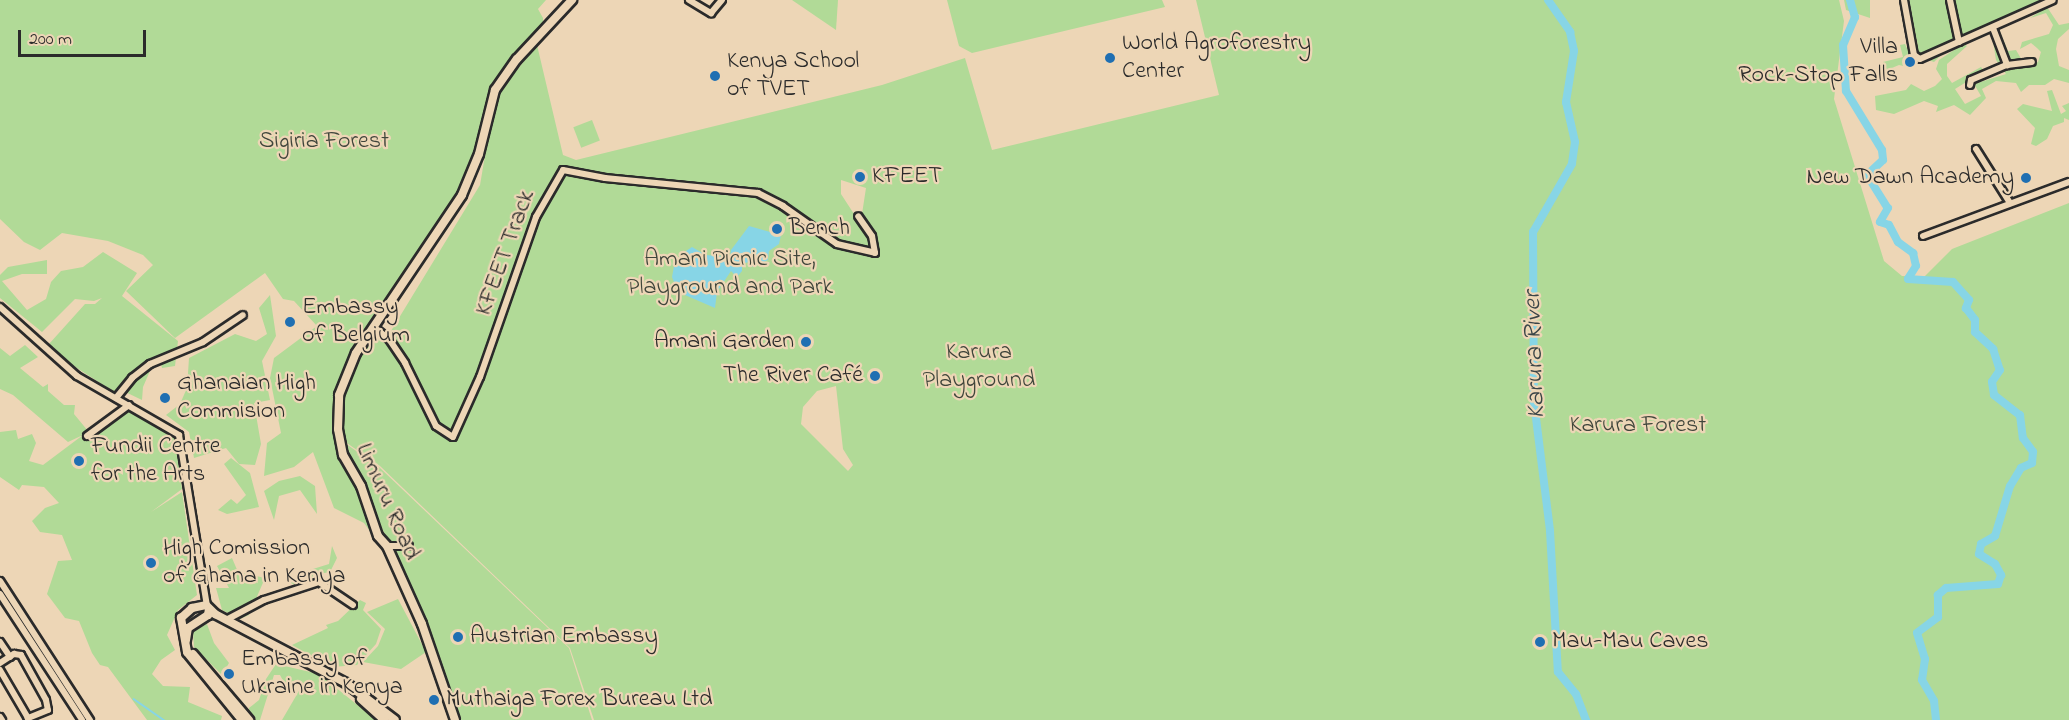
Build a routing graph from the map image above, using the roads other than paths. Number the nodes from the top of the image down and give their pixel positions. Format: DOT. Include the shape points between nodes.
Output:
graph roads {
  1 [pos="574,0"];
  2 [pos="689,0"];
  3 [pos="722,0"];
  4 [pos="1904,0"];
  5 [pos="1950,0"];
  6 [pos="2053,0"];
  7 [pos="1993,27"];
  8 [pos="1959,42"];
  9 [pos="2032,62"];
  10 [pos="2007,65"];
  11 [pos="1970,85"];
  12 [pos="1976,148"];
  13 [pos="2069,182"];
  14 [pos="2010,203"];
  15 [pos="858,216"];
  16 [pos="1923,236"];
  17 [pos="0,307"];
  18 [pos="243,315"];
  19 [pos="374,327"];
  20 [pos="116,398"];
  21 [pos="129,405"];
  22 [pos="87,436"];
  23 [pos="387,546"];
  24 [pos="409,546"];
  25 [pos="0,581"];
  26 [pos="0,594"];
  27 [pos="353,605"];
  28 [pos="204,610"];
  29 [pos="226,620"];
  30 [pos="0,642"];
  31 [pos="10,657"];
  32 [pos="0,663"];
  33 [pos="0,670"];
  34 [pos="82,720"];
  35 [pos="90,720"];
  36 [pos="242,720"];
  37 [pos="249,720"];
  38 [pos="384,720"];
  39 [pos="395,720"];
  40 [pos="455,720"];
  1 -- 19 [label="main road, Limuru Road" via="529,45 495,90 479,154 462,195"];
  2 -- 3 [label="street" via="707,12"];
  4 -- 8 [label="street" via="1916,58"];
  5 -- 8 [label="street"];
  6 -- 7 [label="street"];
  7 -- 8 [label="street"];
  7 -- 10 [label="street"];
  9 -- 10 [label="street"];
  10 -- 11 [label="street" via="1971,80"];
  12 -- 14 [label="street"];
  13 -- 14 [label="street"];
  14 -- 16 [label="street"];
  15 -- 19 [label="street, KFEET Track" via="872,236 875,253 837,244 783,206 758,194 564,170 536,217 480,377 453,436 436,426 405,363"];
  17 -- 20 [label="street" via="60,364"];
  18 -- 20 [label="street" via="193,347 150,364"];
  19 -- 23 [label="main road, Limuru Road" via="356,354 339,395 338,429 343,455 361,486 378,536"];
  20 -- 21 [label="street"];
  21 -- 22 [label="street"];
  21 -- 28 [label="street" via="180,438"];
  23 -- 24 [label="street"];
  23 -- 40 [label="main road, Limuru Road" via="422,624"];
  25 -- 35 [label="street"];
  26 -- 34 [label="street"];
  27 -- 29 [label="street" via="319,582 264,600"];
  28 -- 29 [label="main road"];
  28 -- 36 [label="main road" via="181,618 184,647"];
  28 -- 37 [label="main road" via="188,628 187,644"];
  28 -- 38 [label="main road" via="329,676"];
  29 -- 39 [label="main road" via="346,683"];
  30 -- 31 [label="street"];
  31 -- 32 [label="street"];
  31 -- 33 [label="street" via="21,655 48,710 28,718"];
}
